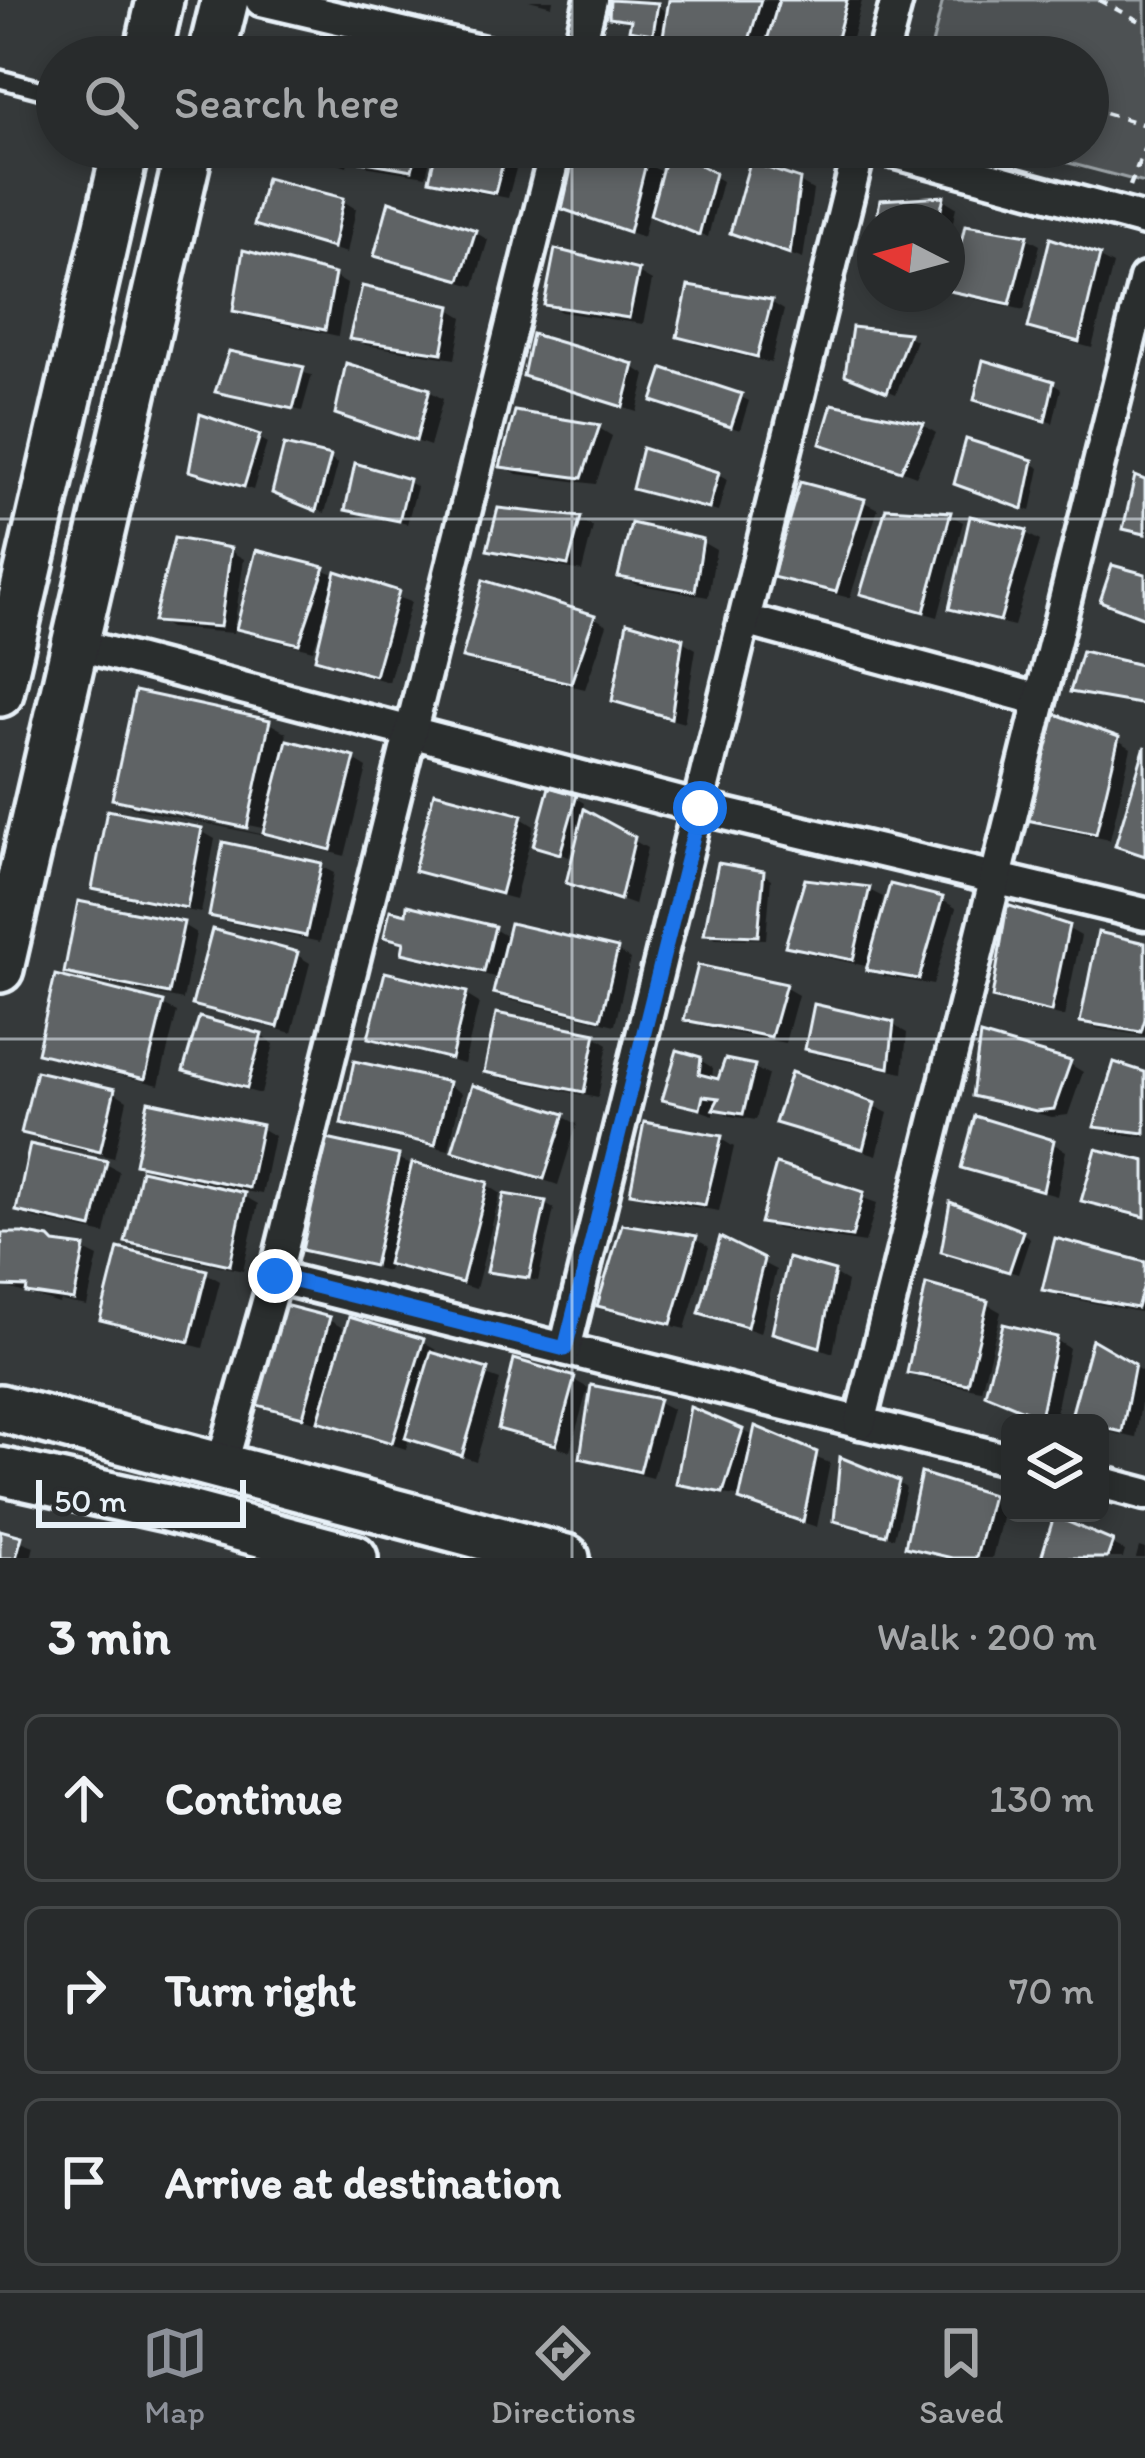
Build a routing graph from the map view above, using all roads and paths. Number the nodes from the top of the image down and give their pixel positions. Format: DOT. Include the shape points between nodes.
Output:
graph roads {
  1 [pos="160,0"];
  2 [pos="225,0"];
  3 [pos="261,0"];
  4 [pos="591,0"];
  5 [pos="896,0"];
  6 [pos="1099,0"];
  7 [pos="1145,24"];
  8 [pos="152,36"];
  9 [pos="217,36"];
  10 [pos="415,36"];
  11 [pos="582,36"];
  12 [pos="888,36"];
  13 [pos="0,79"];
  14 [pos="36,88"];
  15 [pos="1109,114"];
  16 [pos="1145,125"];
  17 [pos="1145,147"];
  18 [pos="121,168"];
  19 [pos="185,168"];
  20 [pos="551,168"];
  21 [pos="855,168"];
  22 [pos="953,168"];
  23 [pos="112,208"];
  24 [pos="1132,216"];
  25 [pos="173,222"];
  26 [pos="1145,279"];
  27 [pos="745,620"];
  28 [pos="75,644"];
  29 [pos="0,694"];
  30 [pos="1040,700"];
  31 [pos="412,735"];
  32 [pos="700,808"];
  33 [pos="996,876"];
  34 [pos="1145,914"];
  35 [pos="0,969"];
  36 [pos="275,1276"];
  37 [pos="565,1349"];
  38 [pos="0,1408"];
  39 [pos="860,1423"];
  40 [pos="1001,1458"];
  41 [pos="221,1467"];
  42 [pos="0,1471"];
  43 [pos="1109,1484"];
  44 [pos="1145,1494"];
  45 [pos="354,1558"];
  46 [pos="566,1558"];
  1 -- 8 [label="main road"];
  2 -- 9 [label="main road"];
  3 -- 10 [label="street"];
  4 -- 11 [label="street"];
  5 -- 12 [label="street"];
  6 -- 7 [label="path"];
  13 -- 14 [label="lane"];
  15 -- 16 [label="path"];
  17 -- 24 [label="path"];
  18 -- 23 [label="main road"];
  19 -- 25 [label="main road"];
  20 -- 31 [label="street"];
  21 -- 27 [label="street"];
  22 -- 24 [label="street"];
  23 -- 25 [label="main road"];
  23 -- 29 [label="main road"];
  25 -- 28 [label="main road"];
  26 -- 30 [label="street"];
  27 -- 30 [label="street"];
  27 -- 32 [label="street"];
  28 -- 31 [label="street"];
  28 -- 35 [label="main road"];
  30 -- 33 [label="street"];
  31 -- 32 [label="street"];
  31 -- 36 [label="street"];
  32 -- 33 [label="street"];
  32 -- 37 [label="street"];
  33 -- 34 [label="street"];
  33 -- 39 [label="street"];
  36 -- 37 [label="street"];
  36 -- 41 [label="street"];
  37 -- 39 [label="street"];
  38 -- 41 [label="main road"];
  39 -- 40 [label="street"];
  41 -- 46 [label="main road"];
  42 -- 45 [label="main road"];
  43 -- 44 [label="street"];
}
